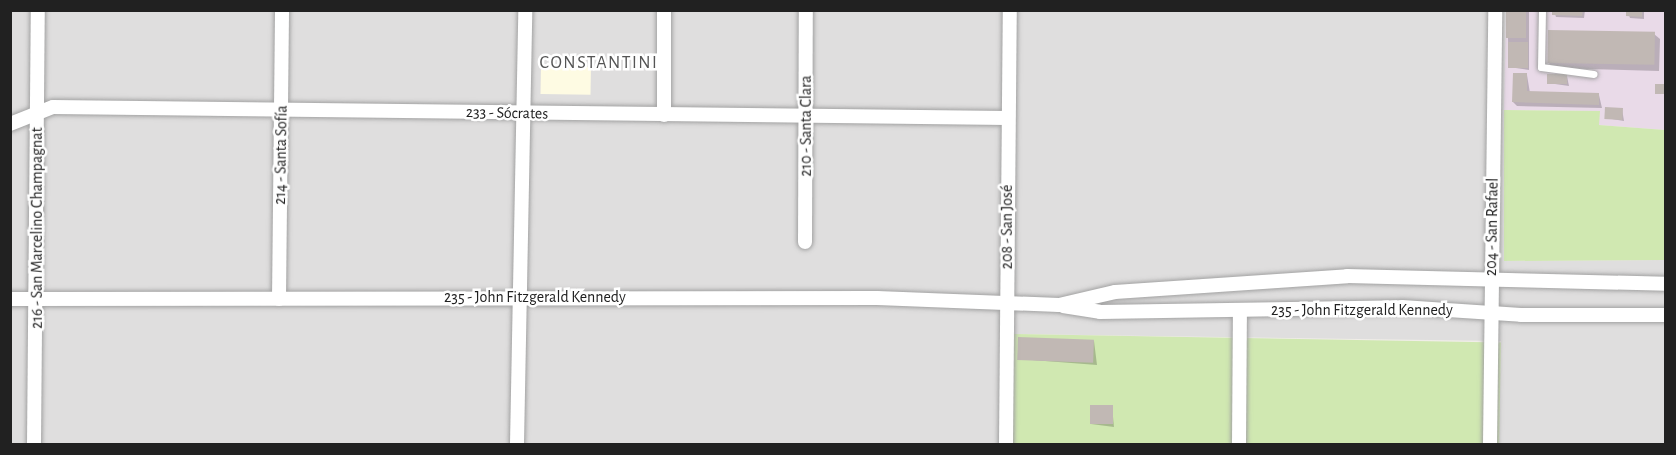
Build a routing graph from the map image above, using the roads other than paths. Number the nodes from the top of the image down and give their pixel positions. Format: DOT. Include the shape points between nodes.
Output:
graph roads {
  1 [pos="38,10"];
  2 [pos="282,10"];
  3 [pos="525,10"];
  4 [pos="664,10"];
  5 [pos="806,10"];
  6 [pos="1010,10"];
  7 [pos="1495,10"];
  8 [pos="1542,10"];
  9 [pos="1594,74"];
  10 [pos="37,110"];
  11 [pos="281,110"];
  12 [pos="524,114"];
  13 [pos="664,115"];
  14 [pos="806,117"];
  15 [pos="1007,118"];
  16 [pos="10,124"];
  17 [pos="806,242"];
  18 [pos="1491,281"];
  19 [pos="1665,284"];
  20 [pos="522,297"];
  21 [pos="10,298"];
  22 [pos="37,298"];
  23 [pos="279,299"];
  24 [pos="1007,302"];
  25 [pos="1059,305"];
  26 [pos="1240,311"];
  27 [pos="1491,312"];
  28 [pos="1665,315"];
  29 [pos="34,444"];
  30 [pos="517,444"];
  31 [pos="1006,444"];
  32 [pos="1239,444"];
  33 [pos="1490,444"];
  1 -- 10 [label="street, 216 - San Marcelino Champagnat"];
  2 -- 11 [label="street, 214 - Santa Sofía"];
  3 -- 12 [label="street"];
  4 -- 13 [label="street"];
  5 -- 14 [label="street, 210 - Santa Clara"];
  6 -- 15 [label="street, 208 - San José"];
  7 -- 18 [label="street, 204 - San Rafael"];
  8 -- 9 [label="lane" via="1540,67"];
  10 -- 11 [label="street, 233 - Sócrates"];
  10 -- 16 [label="street, 233 - Sócrates"];
  10 -- 22 [label="street, 216 - San Marcelino Champagnat"];
  11 -- 12 [label="street, 233 - Sócrates"];
  11 -- 23 [label="street, 214 - Santa Sofía"];
  12 -- 13 [label="street, 233 - Sócrates"];
  12 -- 20 [label="street"];
  13 -- 14 [label="street, 233 - Sócrates"];
  14 -- 15 [label="street, 233 - Sócrates"];
  14 -- 17 [label="street, 210 - Santa Clara"];
  15 -- 24 [label="street, 208 - San José"];
  18 -- 19 [label="street, 235 - John Fitzgerald Kennedy"];
  18 -- 25 [label="street, 235 - John Fitzgerald Kennedy" via="1347,276 1228,282 1115,292"];
  18 -- 27 [label="street, 204 - San Rafael"];
  20 -- 23 [label="street, 235 - John Fitzgerald Kennedy"];
  20 -- 24 [label="street, 235 - John Fitzgerald Kennedy"];
  20 -- 30 [label="street"];
  21 -- 22 [label="street, 235 - John Fitzgerald Kennedy"];
  22 -- 23 [label="street, 235 - John Fitzgerald Kennedy"];
  22 -- 29 [label="street, 216 - San Marcelino Champagnat"];
  24 -- 25 [label="street, 235 - John Fitzgerald Kennedy"];
  24 -- 31 [label="street, 208 - San José"];
  25 -- 26 [label="street, 235 - John Fitzgerald Kennedy" via="1100,312"];
  26 -- 27 [label="street, 235 - John Fitzgerald Kennedy" via="1402,307"];
  26 -- 32 [label="street"];
  27 -- 28 [label="street, 235 - John Fitzgerald Kennedy"];
  27 -- 33 [label="street, 204 - San Rafael"];
}
